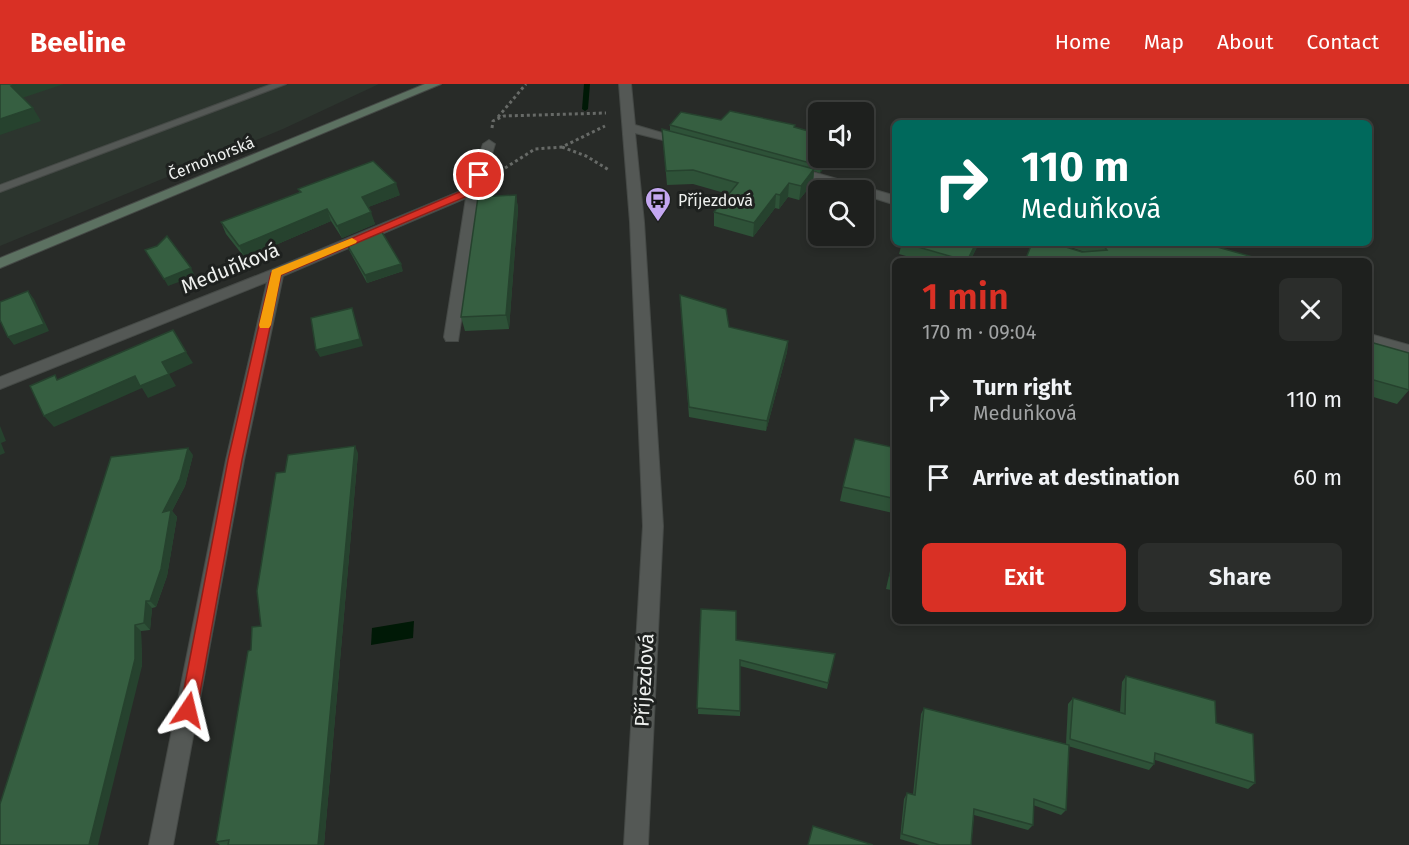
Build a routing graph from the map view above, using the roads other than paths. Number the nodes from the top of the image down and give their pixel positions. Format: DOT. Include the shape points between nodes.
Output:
graph roads {
  1 [pos="281,84"];
  2 [pos="435,84"];
  3 [pos="625,84"];
  4 [pos="618,121"];
  5 [pos="489,144"];
  6 [pos="702,146"];
  7 [pos="783,168"];
  8 [pos="824,180"];
  9 [pos="0,189"];
  10 [pos="474,190"];
  11 [pos="874,195"];
  12 [pos="892,200"];
  13 [pos="0,264"];
  14 [pos="276,273"];
  15 [pos="452,337"];
  16 [pos="1372,340"];
  17 [pos="1409,350"];
  18 [pos="0,383"];
  19 [pos="161,845"];
  20 [pos="636,845"];
  1 -- 9 [label="lane"];
  2 -- 13 [label="street, Černohorská"];
  3 -- 4 [label="street, Příjezdová"];
  4 -- 6 [label="street"];
  4 -- 20 [label="street, Příjezdová" via="637,222 653,526"];
  5 -- 10 [label="street"];
  7 -- 8 [label="street"];
  10 -- 14 [label="street, Meduňková"];
  10 -- 15 [label="street"];
  11 -- 12 [label="street"];
  14 -- 18 [label="street, Meduňková"];
  14 -- 19 [label="street" via="235,460"];
  16 -- 17 [label="street"];
}
